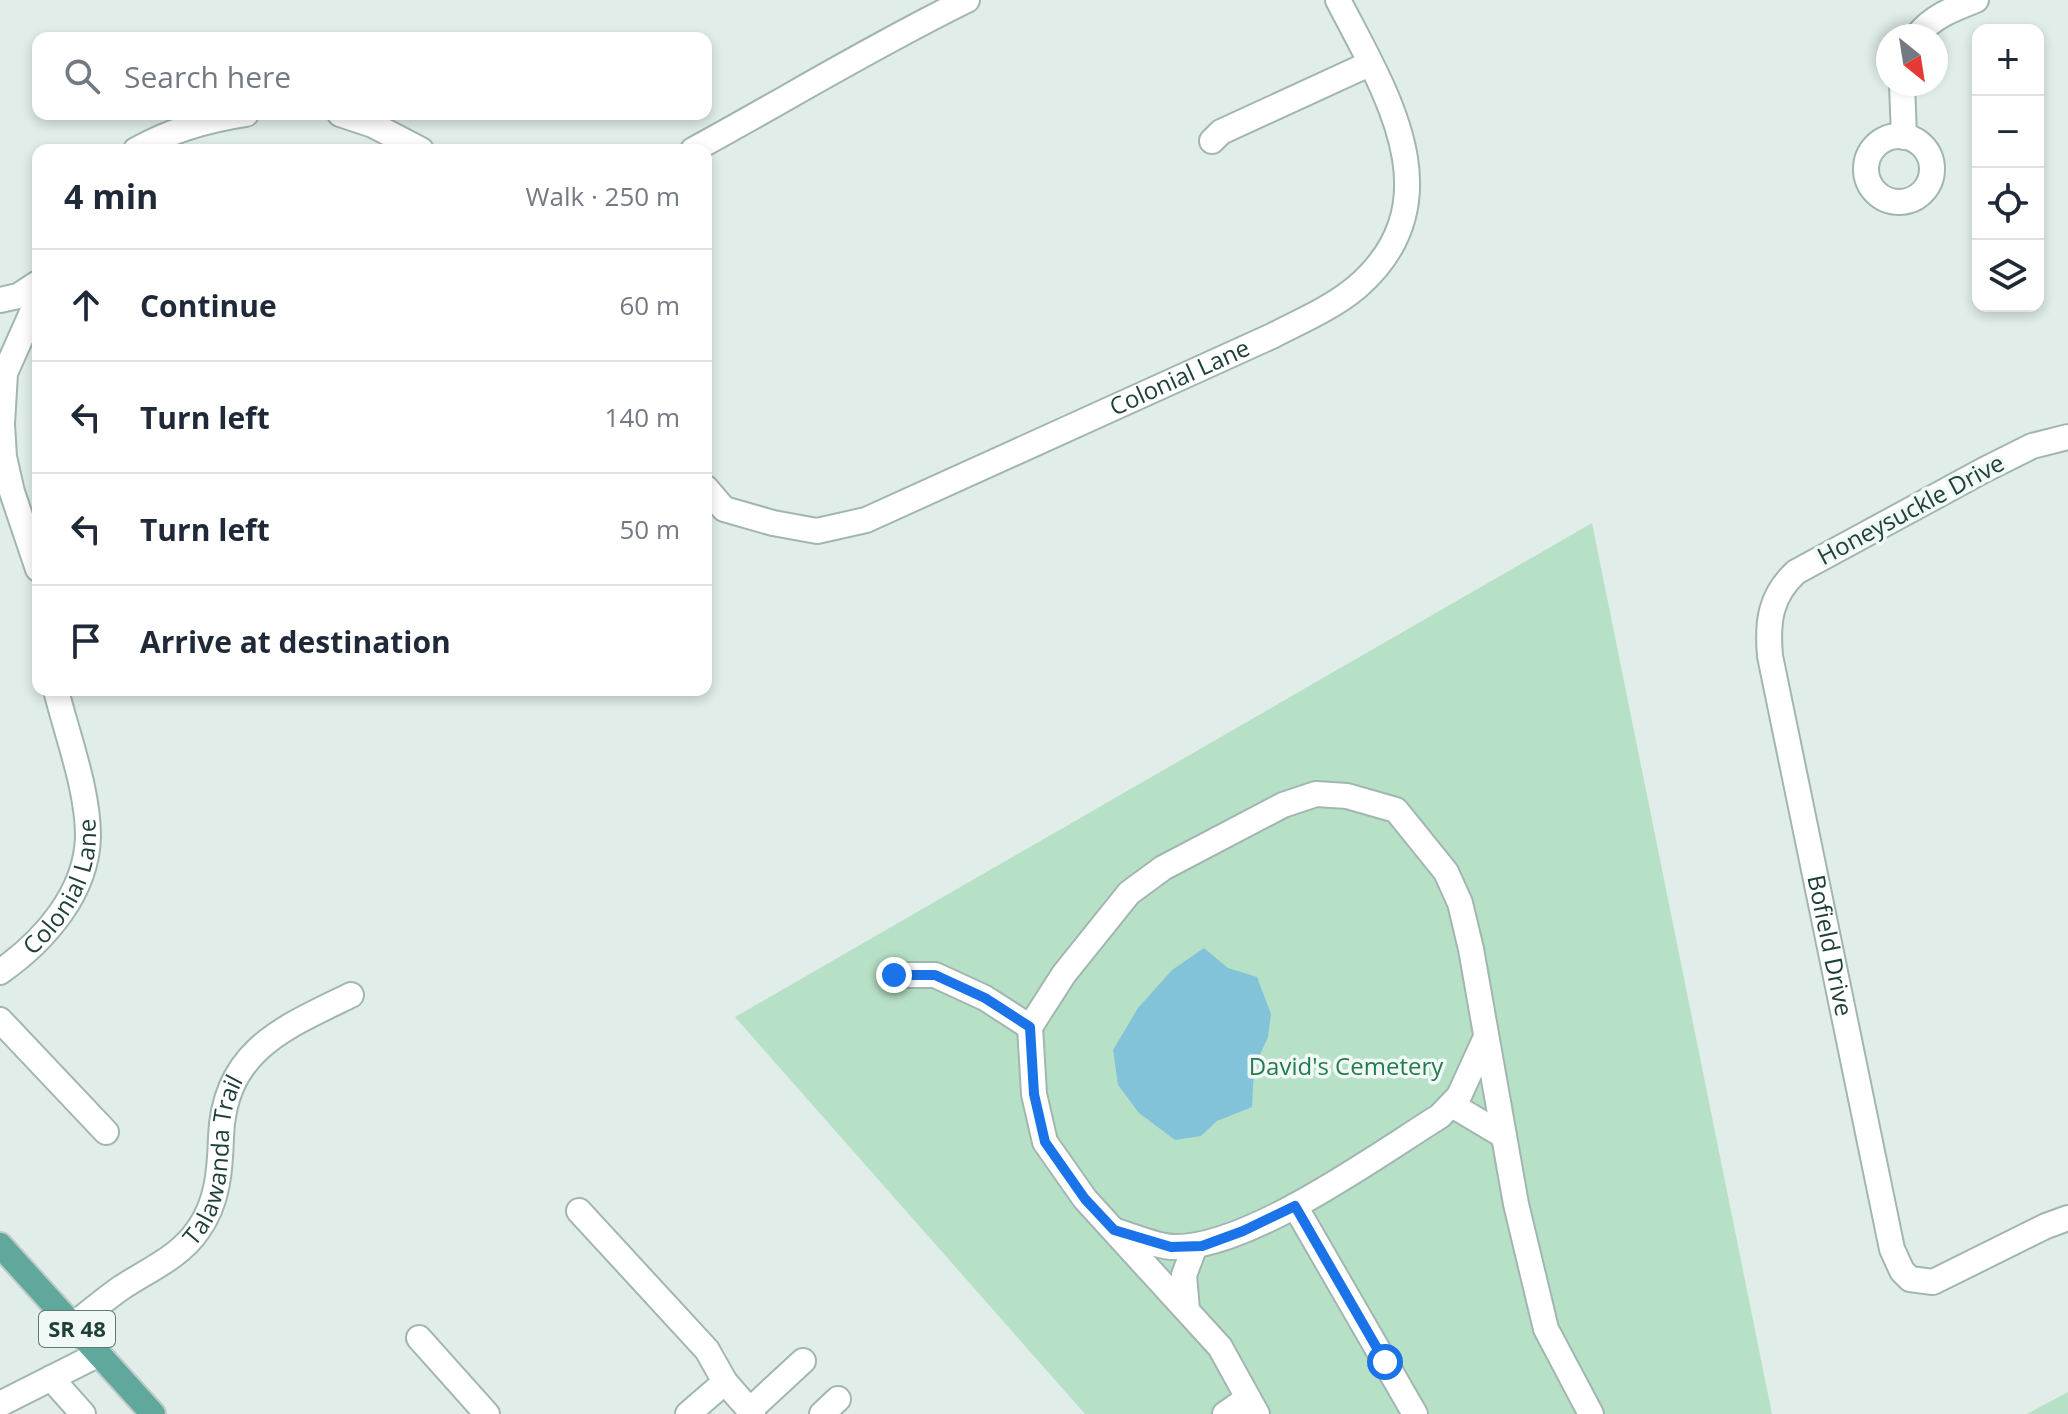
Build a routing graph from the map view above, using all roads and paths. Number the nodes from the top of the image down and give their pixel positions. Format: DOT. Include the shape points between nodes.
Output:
graph roads {
  1 [pos="967,0"];
  2 [pos="1338,0"];
  3 [pos="1976,0"];
  4 [pos="1926,24"];
  5 [pos="1369,64"];
  6 [pos="1902,96"];
  7 [pos="210,120"];
  8 [pos="358,120"];
  9 [pos="1904,137"];
  10 [pos="1212,141"];
  11 [pos="148,144"];
  12 [pos="409,144"];
  13 [pos="704,144"];
  14 [pos="32,287"];
  15 [pos="0,300"];
  16 [pos="32,310"];
  17 [pos="2,364"];
  18 [pos="2068,437"];
  19 [pos="712,495"];
  20 [pos="32,551"];
  21 [pos="1771,607"];
  22 [pos="57,696"];
  23 [pos="0,972"];
  24 [pos="894,975"];
  25 [pos="351,995"];
  26 [pos="0,1020"];
  27 [pos="1030,1027"];
  28 [pos="1486,1037"];
  29 [pos="1452,1105"];
  30 [pos="106,1132"];
  31 [pos="1504,1136"];
  32 [pos="1295,1206"];
  33 [pos="579,1211"];
  34 [pos="2068,1218"];
  35 [pos="1114,1230"];
  36 [pos="0,1245"];
  37 [pos="1195,1246"];
  38 [pos="1187,1310"];
  39 [pos="73,1325"];
  40 [pos="419,1338"];
  41 [pos="99,1354"];
  42 [pos="803,1361"];
  43 [pos="51,1378"];
  44 [pos="725,1382"];
  45 [pos="0,1404"];
  46 [pos="1252,1406"];
  47 [pos="751,1412"];
  48 [pos="83,1414"];
  49 [pos="153,1414"];
  50 [pos="487,1414"];
  51 [pos="688,1414"];
  52 [pos="1225,1414"];
  53 [pos="1415,1414"];
  54 [pos="1591,1414"];
  1 -- 13 [label="street"];
  2 -- 5 [label="street, Colonial Lane"];
  3 -- 4 [label="street"];
  5 -- 10 [label="street" via="1221,132"];
  5 -- 19 [label="street, Colonial Lane" via="1404,145 1407,200 1392,246 1376,268 1333,304 1168,385 866,520 817,531 724,509"];
  6 -- 9 [label="street"];
  7 -- 11 [label="street"];
  8 -- 12 [label="street"];
  14 -- 15 [label="street"];
  16 -- 17 [label="street"];
  17 -- 20 [label="street" via="4,457"];
  18 -- 21 [label="street, Honeysuckle Drive" via="2032,446 1796,572"];
  21 -- 34 [label="street, Bofield Drive" via="1770,656 1892,1249 1902,1271 1910,1279 1933,1282"];
  22 -- 23 [label="street, Colonial Lane" via="85,808 85,862 48,930"];
  24 -- 27 [label="street" via="935,975"];
  25 -- 39 [label="street, Talawanda Trail" via="280,1031 246,1060 225,1101 217,1187 198,1230 183,1247"];
  26 -- 30 [label="street"];
  27 -- 28 [label="street" via="1064,974 1129,893 1163,868 1283,805 1316,794 1347,796 1396,810 1446,872 1460,903"];
  27 -- 35 [label="street" via="1034,1094 1045,1142"];
  28 -- 29 [label="street"];
  28 -- 31 [label="street"];
  29 -- 31 [label="street"];
  29 -- 32 [label="street"];
  31 -- 54 [label="street" via="1546,1329"];
  32 -- 37 [label="street"];
  32 -- 53 [label="street"];
  33 -- 44 [label="street" via="707,1350"];
  35 -- 37 [label="street" via="1171,1247"];
  35 -- 38 [label="street"];
  36 -- 39 [label="main road, SR 48"];
  37 -- 38 [label="street" via="1184,1275"];
  38 -- 46 [label="street" via="1220,1347"];
  39 -- 41 [label="main road, SR 48"];
  40 -- 50 [label="street"];
  41 -- 43 [label="street"];
  41 -- 49 [label="main road, SR 48"];
  42 -- 47 [label="street"];
  43 -- 45 [label="street"];
  43 -- 48 [label="street"];
  44 -- 47 [label="street"];
  44 -- 51 [label="street"];
  46 -- 52 [label="street"];
}
